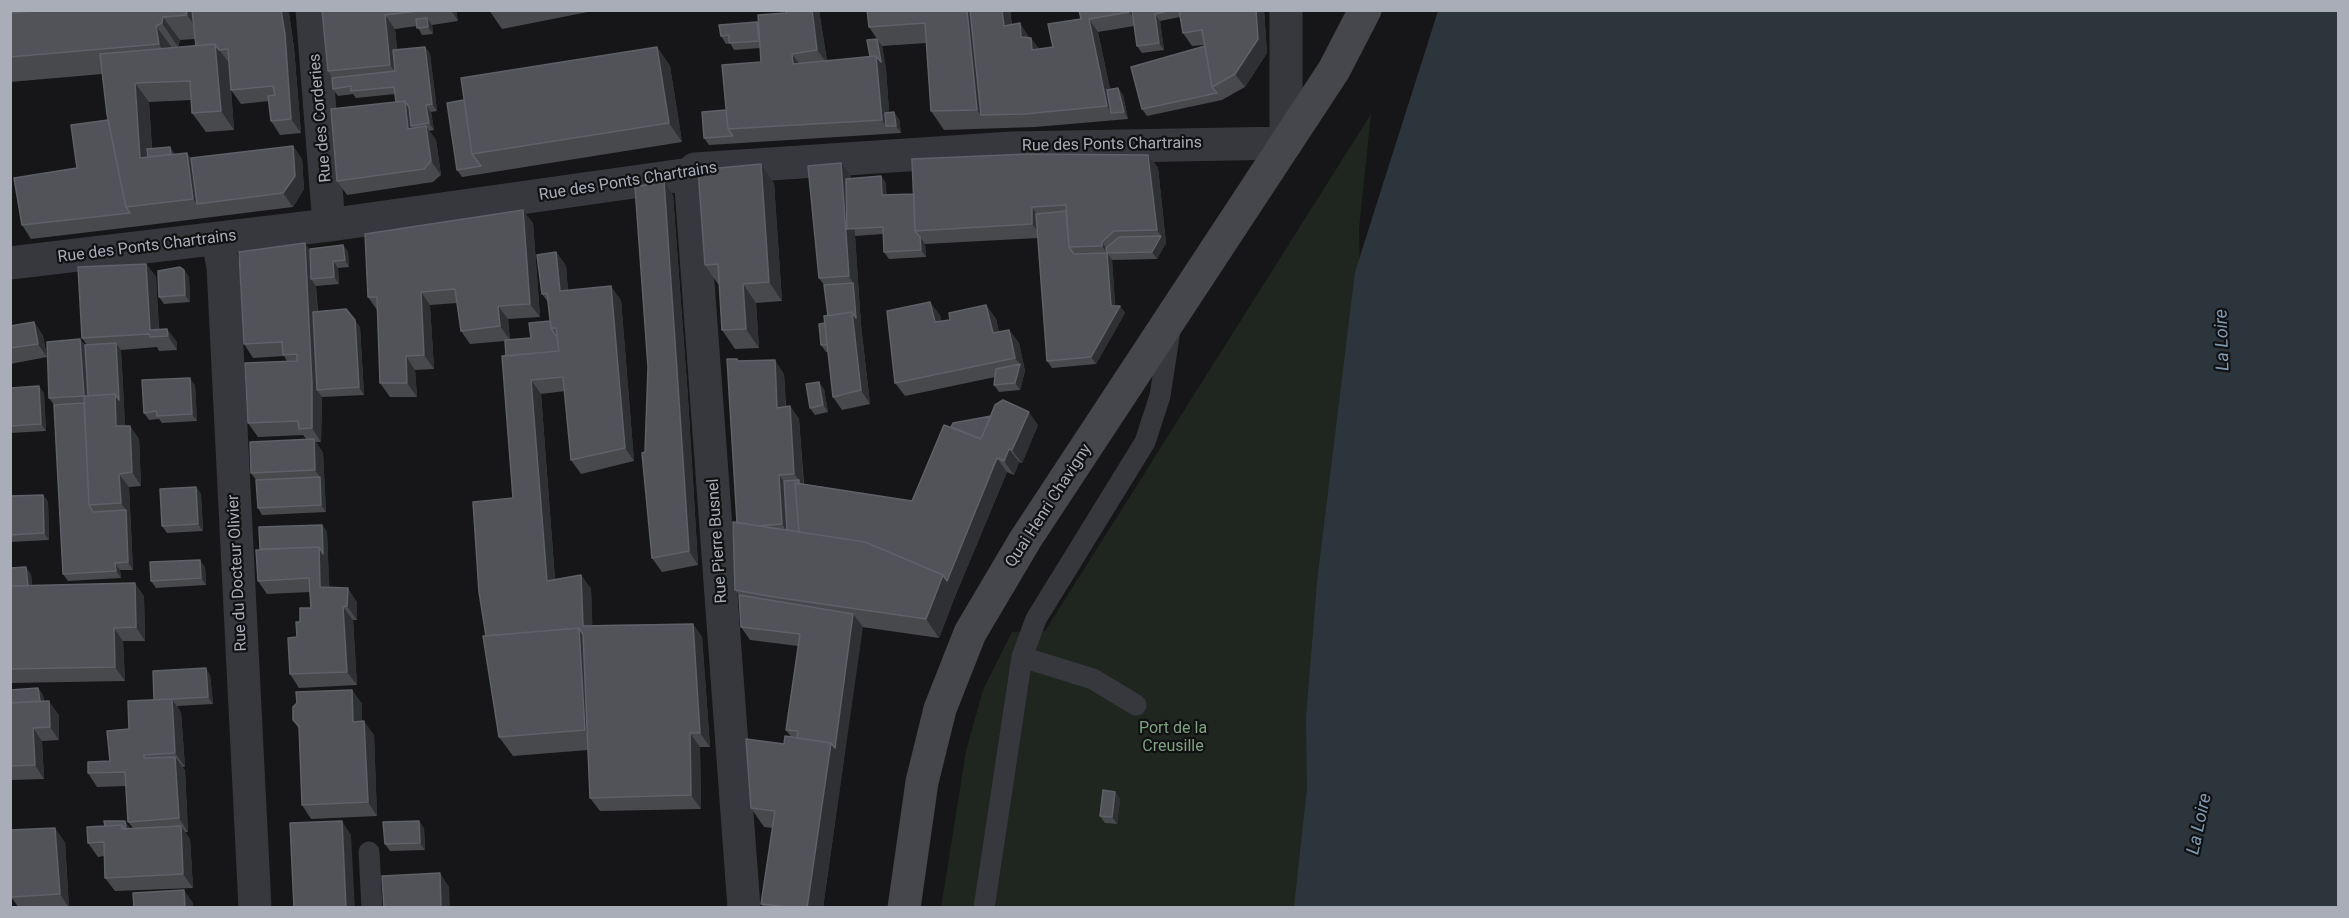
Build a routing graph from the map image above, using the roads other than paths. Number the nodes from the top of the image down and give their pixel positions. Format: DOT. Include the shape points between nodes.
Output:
graph roads {
  1 [pos="312,10"];
  2 [pos="1286,10"];
  3 [pos="1365,10"];
  4 [pos="1286,143"];
  5 [pos="690,174"];
  6 [pos="329,225"];
  7 [pos="218,239"];
  8 [pos="10,263"];
  9 [pos="1174,314"];
  10 [pos="1022,657"];
  11 [pos="1136,705"];
  12 [pos="369,852"];
  13 [pos="255,908"];
  14 [pos="372,908"];
  15 [pos="744,908"];
  16 [pos="904,908"];
  17 [pos="984,908"];
  1 -- 6 [label="street, Rue des Corderies"];
  2 -- 4 [label="street"];
  3 -- 4 [label="main road, Quai Henri Chavigny" via="1334,70"];
  4 -- 5 [label="street, Rue des Ponts Chartrains" via="1012,148 696,169"];
  4 -- 9 [label="main road, Quai Henri Chavigny"];
  5 -- 6 [label="street, Rue des Ponts Chartrains"];
  5 -- 15 [label="street, Rue Pierre Busnel"];
  6 -- 7 [label="street, Rue des Ponts Chartrains"];
  7 -- 8 [label="street, Rue des Ponts Chartrains"];
  7 -- 13 [label="street, Rue du Docteur Olivier" via="223,267"];
  9 -- 10 [label="lane" via="1160,396 1145,442 1036,620"];
  9 -- 16 [label="main road, Quai Henri Chavigny" via="1025,540 970,633 940,709 922,782"];
  10 -- 11 [label="lane" via="1093,679"];
  10 -- 17 [label="lane"];
  12 -- 14 [label="lane"];
}
